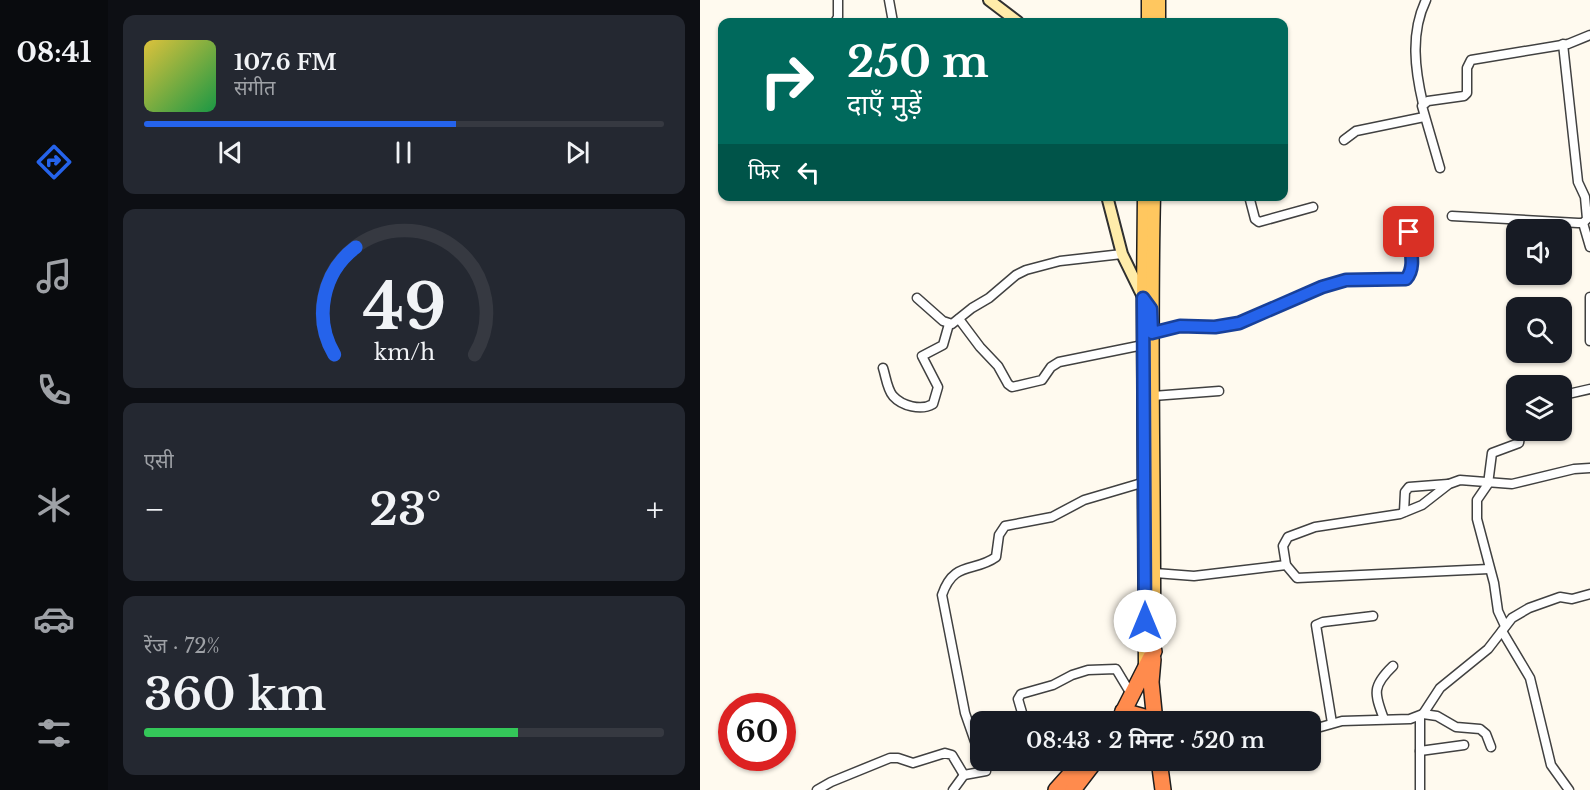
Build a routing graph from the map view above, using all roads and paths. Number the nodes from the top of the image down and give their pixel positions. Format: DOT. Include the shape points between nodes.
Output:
graph roads {
  1 [pos="838,0"];
  2 [pos="889,0"];
  3 [pos="989,0"];
  4 [pos="1148,0"];
  5 [pos="1159,0"];
  6 [pos="1426,0"];
  7 [pos="837,18"];
  8 [pos="892,18"];
  9 [pos="1013,18"];
  10 [pos="1148,18"];
  11 [pos="1159,18"];
  12 [pos="1590,35"];
  13 [pos="1563,44"];
  14 [pos="1423,104"];
  15 [pos="1424,117"];
  16 [pos="1344,140"];
  17 [pos="1440,168"];
  18 [pos="1108,201"];
  19 [pos="1144,201"];
  20 [pos="1154,201"];
  21 [pos="1250,201"];
  22 [pos="1313,207"];
  23 [pos="1452,216"];
  24 [pos="1583,223"];
  25 [pos="1409,232"];
  26 [pos="1590,247"];
  27 [pos="1122,254"];
  28 [pos="1590,297"];
  29 [pos="917,298"];
  30 [pos="1143,298"];
  31 [pos="1151,309"];
  32 [pos="958,319"];
  33 [pos="949,324"];
  34 [pos="1152,333"];
  35 [pos="1590,341"];
  36 [pos="1143,345"];
  37 [pos="883,368"];
  38 [pos="1590,389"];
  39 [pos="1219,391"];
  40 [pos="1572,393"];
  41 [pos="1153,396"];
  42 [pos="1519,441"];
  43 [pos="1590,468"];
  44 [pos="1145,482"];
  45 [pos="1449,483"];
  46 [pos="1488,484"];
  47 [pos="1404,512"];
  48 [pos="1286,565"];
  49 [pos="1489,569"];
  50 [pos="1155,573"];
  51 [pos="1590,594"];
  52 [pos="1373,616"];
  53 [pos="1503,629"];
  54 [pos="1154,651"];
  55 [pos="1393,666"];
  56 [pos="1148,675"];
  57 [pos="1131,694"];
  58 [pos="1022,711"];
  59 [pos="1123,711"];
  60 [pos="1153,711"];
  61 [pos="1421,715"];
  62 [pos="1384,719"];
  63 [pos="1332,723"];
  64 [pos="1321,726"];
  65 [pos="970,727"];
  66 [pos="1464,745"];
  67 [pos="1491,747"];
  68 [pos="1420,752"];
  69 [pos="986,771"];
  70 [pos="1073,771"];
  71 [pos="1088,771"];
  72 [pos="1160,771"];
  73 [pos="964,775"];
  74 [pos="817,790"];
  75 [pos="953,790"];
  76 [pos="1056,790"];
  77 [pos="1073,790"];
  78 [pos="1163,790"];
  79 [pos="1420,790"];
  80 [pos="1569,790"];
  1 -- 7 [label="street"];
  2 -- 8 [label="street"];
  3 -- 9 [label="main road"];
  4 -- 10 [label="main road"];
  5 -- 11 [label="main road"];
  6 -- 14 [label="street" via="1414,52"];
  12 -- 13 [label="street"];
  13 -- 14 [label="street" via="1471,60 1464,96"];
  13 -- 24 [label="street" via="1578,182 1585,197 1587,216"];
  14 -- 15 [label="street"];
  15 -- 16 [label="street" via="1356,131"];
  15 -- 17 [label="street"];
  18 -- 27 [label="main road"];
  19 -- 30 [label="main road"];
  20 -- 31 [label="main road"];
  21 -- 22 [label="street" via="1259,222"];
  23 -- 24 [label="street"];
  24 -- 26 [label="street"];
  25 -- 34 [label="street" via="1413,256 1406,279 1346,280 1239,323 1180,326"];
  27 -- 30 [label="main road"];
  27 -- 32 [label="street" via="1060,261 1026,270"];
  28 -- 35 [label="street"];
  29 -- 33 [label="street"];
  30 -- 31 [label="main road"];
  30 -- 36 [label="main road"];
  31 -- 34 [label="main road"];
  32 -- 33 [label="street"];
  32 -- 36 [label="street" via="1012,387 1042,380 1059,362"];
  33 -- 37 [label="street" via="943,345 922,356 937,383 933,404 919,409 899,400 889,389"];
  34 -- 41 [label="main road"];
  36 -- 44 [label="main road"];
  38 -- 40 [label="street"];
  39 -- 41 [label="street"];
  41 -- 50 [label="main road"];
  42 -- 46 [label="street" via="1492,453"];
  43 -- 46 [label="street" via="1512,484"];
  44 -- 56 [label="main road"];
  44 -- 65 [label="street" via="1084,500 1052,517 1005,526 999,535 996,557 962,569 951,578 942,595"];
  45 -- 46 [label="street" via="1465,480"];
  45 -- 47 [label="street" via="1428,501"];
  45 -- 47 [label="street" via="1409,487"];
  46 -- 49 [label="street" via="1476,509"];
  47 -- 48 [label="street" via="1315,527 1291,535 1283,546"];
  48 -- 49 [label="street" via="1297,578"];
  48 -- 50 [label="street" via="1194,576"];
  49 -- 53 [label="street"];
  50 -- 54 [label="main road"];
  51 -- 53 [label="street" via="1572,599 1560,597 1529,608"];
  52 -- 63 [label="street" via="1316,625"];
  53 -- 61 [label="street" via="1488,649 1440,688"];
  53 -- 80 [label="street" via="1530,678 1550,765"];
  54 -- 56 [label="highway"];
  55 -- 62 [label="street" via="1376,686"];
  56 -- 57 [label="highway"];
  56 -- 60 [label="highway"];
  57 -- 58 [label="street" via="1116,669 1088,670 1053,686 1021,694 1018,699"];
  57 -- 59 [label="highway"];
  61 -- 62 [label="street"];
  61 -- 67 [label="street" via="1437,716 1456,727 1480,729"];
  61 -- 68 [label="street"];
  62 -- 63 [label="street"];
  63 -- 64 [label="street"];
  66 -- 68 [label="street"];
  68 -- 79 [label="street"];
  69 -- 73 [label="street"];
  70 -- 76 [label="highway"];
  71 -- 77 [label="highway"];
  72 -- 78 [label="highway"];
  73 -- 74 [label="street" via="952,755 944,753 910,764 890,758"];
  73 -- 75 [label="street"];
}
